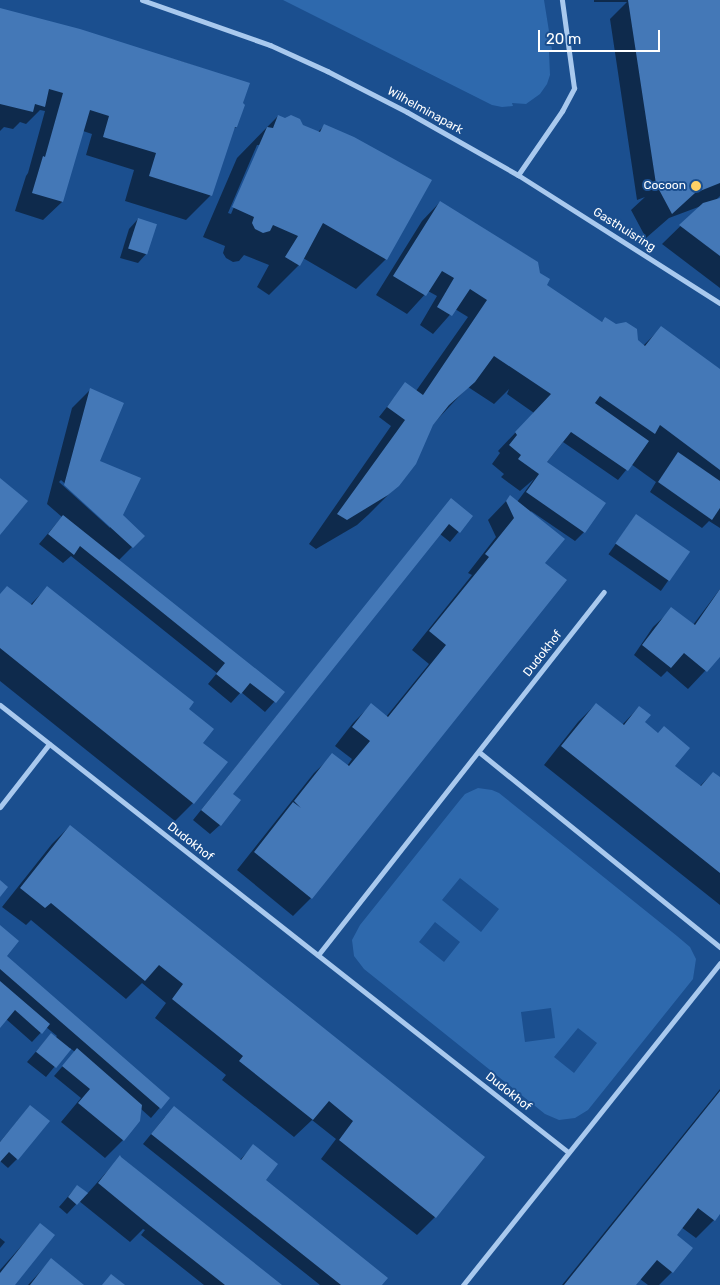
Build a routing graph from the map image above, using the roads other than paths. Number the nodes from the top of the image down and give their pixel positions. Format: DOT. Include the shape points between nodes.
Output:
graph roads {
  1 [pos="142,0"];
  2 [pos="562,0"];
  3 [pos="518,175"];
  4 [pos="720,303"];
  5 [pos="604,592"];
  6 [pos="0,705"];
  7 [pos="50,744"];
  8 [pos="480,752"];
  9 [pos="0,807"];
  10 [pos="720,948"];
  11 [pos="318,955"];
  12 [pos="720,963"];
  13 [pos="568,1152"];
  14 [pos="463,1285"];
  1 -- 3 [label="street, Wilhelminapark" via="270,45 327,70"];
  2 -- 3 [label="street" via="574,88"];
  3 -- 4 [label="street, Gasthuisring"];
  5 -- 8 [label="street, Dudokhof"];
  6 -- 7 [label="street, Dudokhof"];
  7 -- 9 [label="street"];
  7 -- 11 [label="street, Dudokhof"];
  8 -- 10 [label="street"];
  8 -- 11 [label="street, Dudokhof"];
  11 -- 13 [label="street, Dudokhof"];
  12 -- 13 [label="street"];
  13 -- 14 [label="street"];
}
